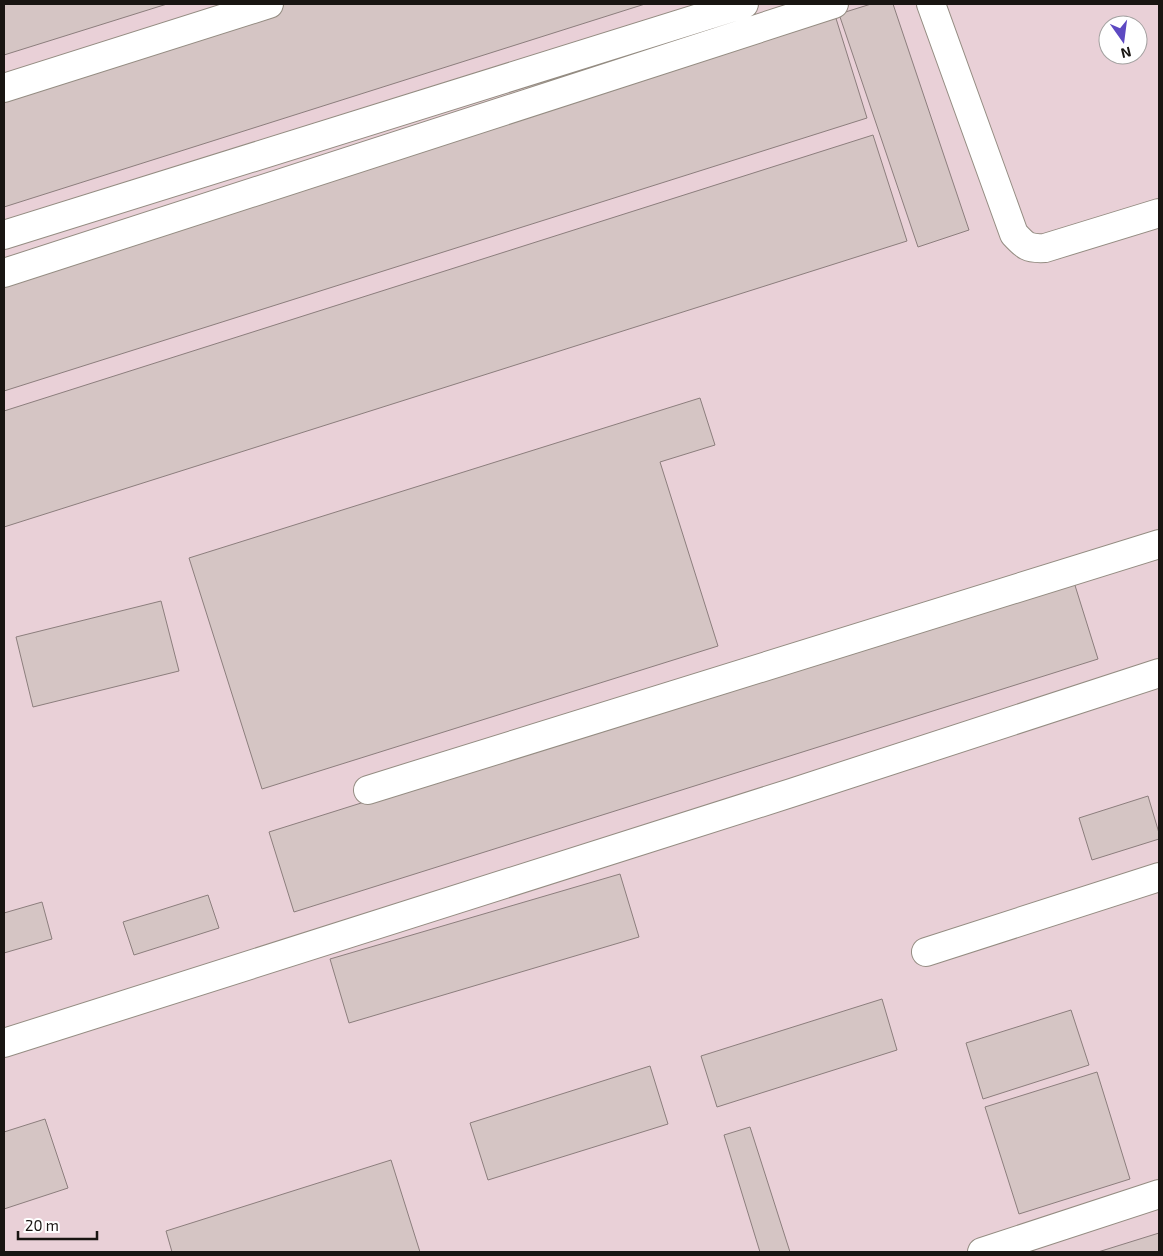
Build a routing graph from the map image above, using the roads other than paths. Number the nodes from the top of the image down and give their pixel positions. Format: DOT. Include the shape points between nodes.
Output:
graph roads {
  1 [pos="269,4"];
  2 [pos="744,4"];
  3 [pos="834,4"];
  4 [pos="931,4"];
  5 [pos="4,88"];
  6 [pos="1159,213"];
  7 [pos="4,235"];
  8 [pos="4,273"];
  9 [pos="1159,544"];
  10 [pos="1159,673"];
  11 [pos="368,790"];
  12 [pos="1159,877"];
  13 [pos="926,952"];
  14 [pos="4,1044"];
  15 [pos="1159,1194"];
  16 [pos="982,1252"];
  1 -- 5 [label="lane"];
  2 -- 7 [label="lane"];
  3 -- 8 [label="lane"];
  4 -- 6 [label="lane" via="1014,234 1024,246 1045,248"];
  9 -- 11 [label="lane"];
  10 -- 14 [label="lane"];
  12 -- 13 [label="lane"];
  15 -- 16 [label="lane"];
}
